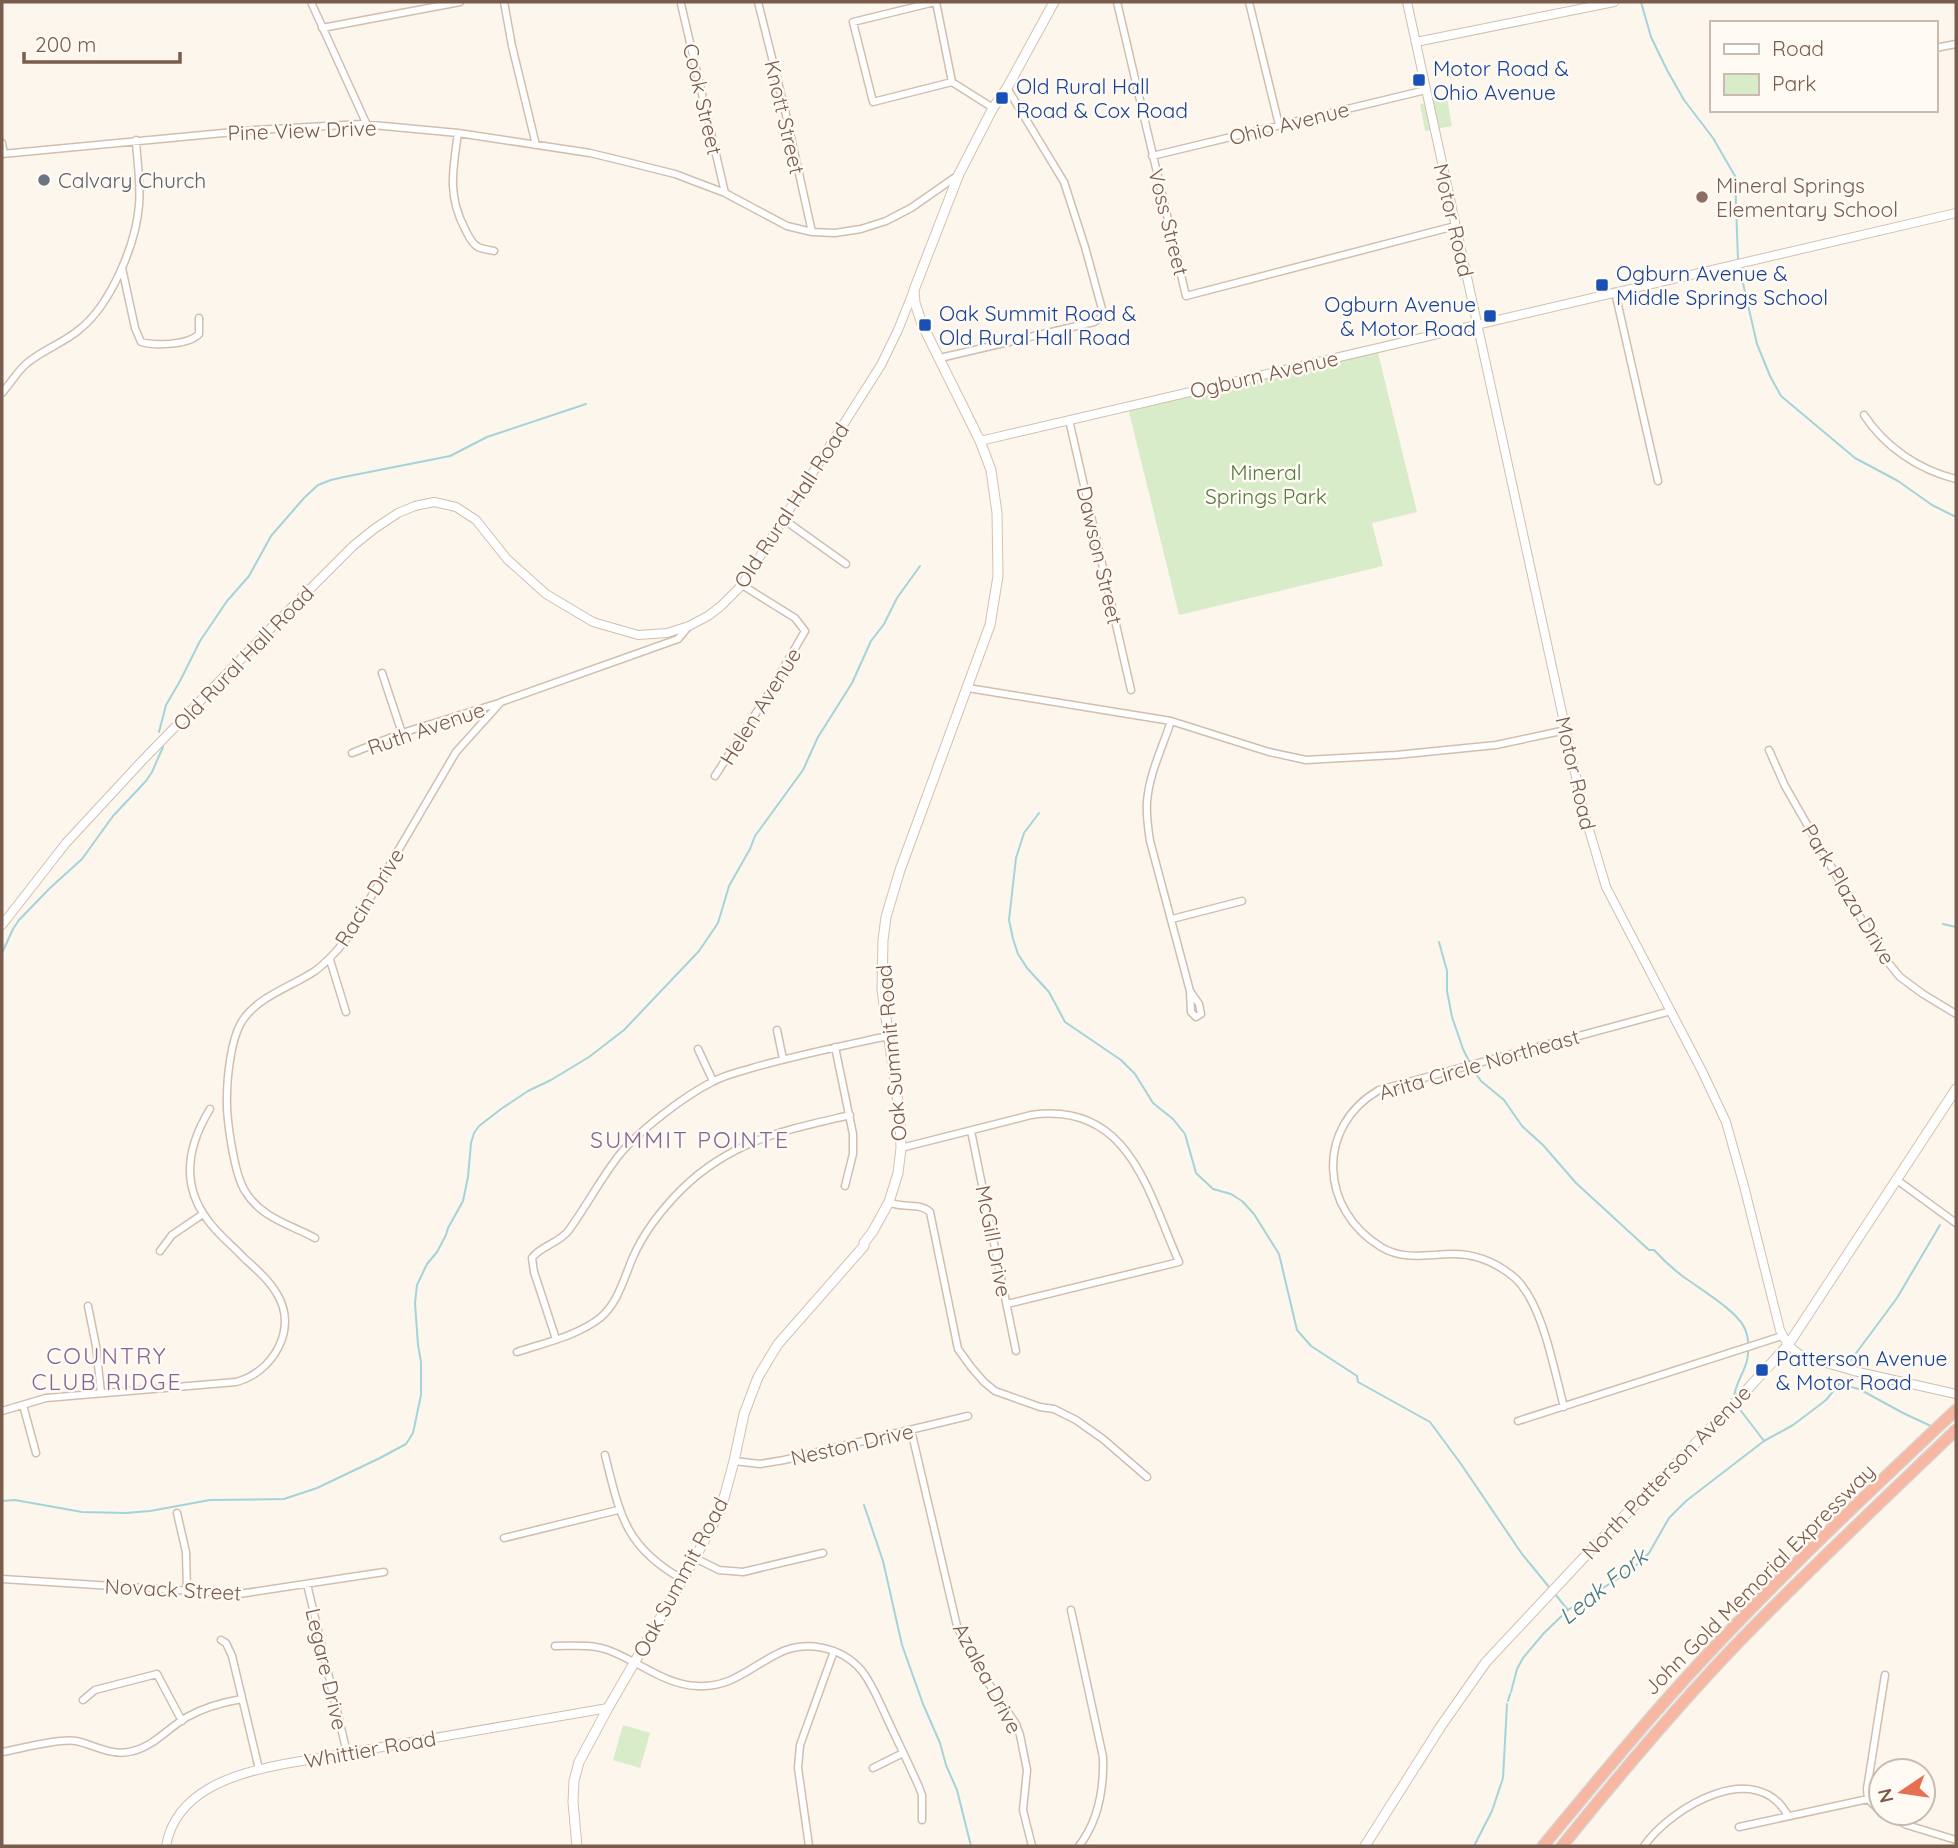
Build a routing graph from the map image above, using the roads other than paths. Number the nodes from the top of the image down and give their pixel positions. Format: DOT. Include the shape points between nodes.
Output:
graph roads {
  1 [pos="311,2"];
  2 [pos="460,2"];
  3 [pos="504,2"];
  4 [pos="758,2"];
  5 [pos="935,2"];
  6 [pos="1054,2"];
  7 [pos="1117,2"];
  8 [pos="1249,2"];
  9 [pos="1407,2"];
  10 [pos="1614,2"];
  11 [pos="681,5"];
  12 [pos="322,27"];
  13 [pos="1416,41"];
  14 [pos="1956,44"];
  15 [pos="1937,48"];
  16 [pos="952,82"];
  17 [pos="1007,88"];
  18 [pos="1426,90"];
  19 [pos="993,108"];
  20 [pos="367,125"];
  21 [pos="1279,125"];
  22 [pos="458,132"];
  23 [pos="136,141"];
  24 [pos="2,143"];
  25 [pos="536,145"];
  26 [pos="3,154"];
  27 [pos="1152,156"];
  28 [pos="959,174"];
  29 [pos="725,193"];
  30 [pos="1956,213"];
  31 [pos="1455,226"];
  32 [pos="811,232"];
  33 [pos="494,251"];
  34 [pos="122,268"];
  35 [pos="914,290"];
  36 [pos="1615,292"];
  37 [pos="199,318"];
  38 [pos="1478,324"];
  39 [pos="940,358"];
  40 [pos="2,393"];
  41 [pos="1864,415"];
  42 [pos="1069,419"];
  43 [pos="980,441"];
  44 [pos="1956,479"];
  45 [pos="1658,481"];
  46 [pos="783,519"];
  47 [pos="846,564"];
  48 [pos="742,585"];
  49 [pos="689,626"];
  50 [pos="382,673"];
  51 [pos="968,688"];
  52 [pos="1131,690"];
  53 [pos="501,702"];
  54 [pos="1171,721"];
  55 [pos="1566,730"];
  56 [pos="402,733"];
  57 [pos="1769,750"];
  58 [pos="352,753"];
  59 [pos="715,776"];
  60 [pos="1242,901"];
  61 [pos="1172,919"];
  62 [pos="2,925"];
  63 [pos="330,960"];
  64 [pos="1190,991"];
  65 [pos="1671,1011"];
  66 [pos="346,1012"];
  67 [pos="1956,1014"];
  68 [pos="777,1030"];
  69 [pos="888,1036"];
  70 [pos="835,1047"];
  71 [pos="698,1049"];
  72 [pos="783,1059"];
  73 [pos="713,1081"];
  74 [pos="1956,1089"];
  75 [pos="209,1109"];
  76 [pos="850,1115"];
  77 [pos="971,1130"];
  78 [pos="901,1148"];
  79 [pos="1897,1180"];
  80 [pos="845,1186"];
  81 [pos="889,1202"];
  82 [pos="203,1214"];
  83 [pos="1956,1223"];
  84 [pos="315,1238"];
  85 [pos="160,1251"];
  86 [pos="1007,1304"];
  87 [pos="88,1306"];
  88 [pos="556,1339"];
  89 [pos="1785,1340"];
  90 [pos="1016,1351"];
  91 [pos="517,1352"];
  92 [pos="101,1392"];
  93 [pos="1956,1394"];
  94 [pos="23,1405"];
  95 [pos="1564,1407"];
  96 [pos="2,1411"];
  97 [pos="1955,1412"];
  98 [pos="968,1416"];
  99 [pos="1518,1421"];
  100 [pos="911,1430"];
  101 [pos="1956,1430"];
  102 [pos="36,1453"];
  103 [pos="605,1455"];
  104 [pos="734,1461"];
  105 [pos="1147,1477"];
  106 [pos="618,1510"];
  107 [pos="177,1513"];
  108 [pos="504,1538"];
  109 [pos="822,1553"];
  110 [pos="695,1558"];
  111 [pos="384,1572"];
  112 [pos="2,1579"];
  113 [pos="682,1579"];
  114 [pos="307,1584"];
  115 [pos="187,1591"];
  116 [pos="1070,1610"];
  117 [pos="221,1640"];
  118 [pos="555,1646"];
  119 [pos="834,1651"];
  120 [pos="635,1662"];
  121 [pos="1885,1675"];
  122 [pos="242,1699"];
  123 [pos="83,1700"];
  124 [pos="608,1708"];
  125 [pos="182,1721"];
  126 [pos="2,1752"];
  127 [pos="347,1753"];
  128 [pos="904,1753"];
  129 [pos="1872,1757"];
  130 [pos="873,1768"];
  131 [pos="259,1769"];
  132 [pos="1867,1799"];
  133 [pos="1788,1816"];
  134 [pos="922,1820"];
  135 [pos="1739,1827"];
  136 [pos="1914,1827"];
  137 [pos="1956,1840"];
  138 [pos="166,1846"];
  139 [pos="577,1846"];
  140 [pos="809,1846"];
  141 [pos="1032,1846"];
  142 [pos="1079,1846"];
  143 [pos="1365,1846"];
  144 [pos="1543,1846"];
  145 [pos="1562,1846"];
  146 [pos="1644,1846"];
  1 -- 12 [label="street"];
  2 -- 12 [label="street"];
  3 -- 25 [label="street"];
  4 -- 32 [label="street, Knott Street"];
  5 -- 16 [label="street"];
  5 -- 16 [label="street" via="853,22 873,102"];
  6 -- 17 [label="main road, Old Rural Hall Road"];
  7 -- 27 [label="street, Voss Street"];
  8 -- 21 [label="street"];
  9 -- 13 [label="street, Motor Road"];
  10 -- 13 [label="street"];
  11 -- 29 [label="street, Cook Street"];
  12 -- 20 [label="street"];
  13 -- 18 [label="street, Motor Road"];
  14 -- 15 [label="street"];
  16 -- 19 [label="street"];
  17 -- 19 [label="main road, Old Rural Hall Road"];
  17 -- 39 [label="street" via="1064,182 1102,317"];
  18 -- 21 [label="street, Ohio Avenue"];
  18 -- 31 [label="street, Motor Road"];
  19 -- 28 [label="main road, Old Rural Hall Road"];
  20 -- 22 [label="street, Pine View Drive"];
  20 -- 23 [label="street, Pine View Drive"];
  21 -- 27 [label="street, Ohio Avenue"];
  22 -- 25 [label="street, Pine View Drive"];
  22 -- 33 [label="street" via="452,194 455,207 470,239 478,247"];
  23 -- 26 [label="street, Pine View Drive"];
  23 -- 34 [label="street" via="139,205"];
  24 -- 26 [label="street"];
  25 -- 29 [label="street, Pine View Drive" via="675,174"];
  27 -- 31 [label="street, Voss Street" via="1186,296"];
  28 -- 32 [label="street, Pine View Drive" via="886,221 835,233"];
  28 -- 35 [label="main road, Old Rural Hall Road"];
  29 -- 32 [label="street, Pine View Drive" via="787,226"];
  30 -- 36 [label="street, Ogburn Avenue"];
  31 -- 38 [label="street, Motor Road"];
  34 -- 37 [label="street" via="141,341 166,344 195,338"];
  34 -- 40 [label="street" via="88,323 24,366"];
  35 -- 39 [label="main road, Oak Summit Road" via="922,324"];
  35 -- 46 [label="street, Old Rural Hall Road" via="881,365"];
  36 -- 38 [label="street, Ogburn Avenue"];
  36 -- 45 [label="street"];
  38 -- 42 [label="street, Ogburn Avenue"];
  38 -- 55 [label="street, Motor Road"];
  39 -- 43 [label="main road, Oak Summit Road"];
  41 -- 44 [label="street" via="1890,445"];
  42 -- 43 [label="street, Ogburn Avenue"];
  42 -- 52 [label="street, Dawson Street"];
  43 -- 51 [label="main road, Oak Summit Road" via="996,498 998,576 990,625"];
  46 -- 47 [label="street"];
  46 -- 48 [label="street, Old Rural Hall Road"];
  48 -- 49 [label="street, Old Rural Hall Road" via="721,606"];
  48 -- 59 [label="street, Helen Avenue" via="795,618 805,631"];
  49 -- 53 [label="street, Racin Drive" via="678,639"];
  49 -- 62 [label="street, Old Rural Hall Road" via="638,635 593,622 546,594 507,559 476,520 456,506 434,502 398,513 363,537 141,762 66,843"];
  50 -- 56 [label="street"];
  51 -- 54 [label="street"];
  51 -- 69 [label="main road, Oak Summit Road" via="886,917 882,990"];
  53 -- 56 [label="street, Ruth Avenue"];
  53 -- 63 [label="street, Racin Drive" via="456,752"];
  54 -- 55 [label="street" via="1269,752 1316,760 1496,746"];
  54 -- 61 [label="street" via="1150,784 1147,820"];
  55 -- 65 [label="street, Motor Road" via="1601,876"];
  56 -- 58 [label="street, Ruth Avenue"];
  57 -- 67 [label="street, Park Plaza Drive" via="1882,955 1900,977"];
  60 -- 61 [label="street"];
  61 -- 64 [label="street"];
  63 -- 66 [label="street"];
  63 -- 84 [label="street, Racin Drive" via="267,999 241,1022 234,1040 227,1099 236,1167 244,1191 269,1216"];
  65 -- 89 [label="street, Motor Road" via="1728,1130"];
  65 -- 95 [label="street, Arita Circle Northeast" via="1384,1088 1350,1115 1335,1144 1332,1163 1339,1200 1372,1241 1394,1254 1477,1257 1501,1267 1524,1287 1539,1317"];
  68 -- 72 [label="street"];
  69 -- 70 [label="street"];
  69 -- 78 [label="main road, Oak Summit Road"];
  70 -- 72 [label="street"];
  70 -- 76 [label="street"];
  71 -- 73 [label="street"];
  72 -- 73 [label="street"];
  73 -- 88 [label="street" via="645,1129 598,1184 568,1233 532,1258"];
  74 -- 79 [label="main road, North Patterson Avenue"];
  75 -- 82 [label="street" via="192,1144 189,1171"];
  76 -- 80 [label="street" via="853,1154"];
  76 -- 88 [label="street" via="755,1140 697,1175 645,1236 602,1316"];
  77 -- 78 [label="street"];
  77 -- 86 [label="street, McGill Drive"];
  77 -- 86 [label="street" via="1052,1113 1106,1130 1137,1167 1179,1262"];
  78 -- 81 [label="main road, Oak Summit Road"];
  79 -- 83 [label="street"];
  79 -- 89 [label="main road, North Patterson Avenue"];
  81 -- 104 [label="main road, Oak Summit Road" via="864,1246 771,1354 744,1414"];
  81 -- 105 [label="street" via="925,1207 930,1212 958,1349 984,1382 1000,1393 1076,1420"];
  82 -- 85 [label="street" via="172,1235"];
  82 -- 92 [label="street" via="278,1294 284,1328 277,1351 258,1372 236,1382"];
  86 -- 90 [label="street, McGill Drive"];
  87 -- 92 [label="street"];
  88 -- 91 [label="street"];
  89 -- 93 [label="street" via="1805,1357"];
  89 -- 95 [label="street"];
  89 -- 143 [label="main road, North Patterson Avenue" via="1733,1405 1486,1662"];
  92 -- 94 [label="street"];
  94 -- 96 [label="street"];
  94 -- 102 [label="street"];
  95 -- 99 [label="street"];
  97 -- 144 [label="highway, John Gold Memorial Expressway" via="1707,1656"];
  98 -- 100 [label="street, Neston Drive"];
  100 -- 104 [label="street, Neston Drive" via="784,1460 760,1464"];
  100 -- 141 [label="street, Azalea Drive" via="957,1626 1020,1735 1027,1770 1023,1810"];
  101 -- 145 [label="highway, John Gold Memorial Expressway" via="1731,1650"];
  103 -- 106 [label="street"];
  104 -- 110 [label="main road, Oak Summit Road" via="721,1509"];
  106 -- 108 [label="street"];
  106 -- 113 [label="street" via="642,1550"];
  107 -- 115 [label="street" via="186,1552"];
  109 -- 110 [label="street" via="743,1572 719,1570"];
  110 -- 113 [label="main road, Oak Summit Road"];
  111 -- 114 [label="street, Novack Street"];
  112 -- 115 [label="street, Novack Street"];
  113 -- 120 [label="main road, Oak Summit Road"];
  114 -- 115 [label="street, Novack Street" via="239,1594"];
  114 -- 127 [label="street, Legare Drive"];
  116 -- 142 [label="street" via="1103,1757 1096,1818"];
  117 -- 122 [label="street" via="232,1656"];
  118 -- 120 [label="street" via="595,1646"];
  119 -- 120 [label="street" via="808,1646 788,1649 728,1682 702,1686 673,1681"];
  119 -- 128 [label="street" via="857,1666 869,1681"];
  119 -- 140 [label="street" via="800,1745 798,1768"];
  120 -- 124 [label="main road, Oak Summit Road"];
  121 -- 129 [label="street"];
  122 -- 125 [label="street" via="209,1707"];
  122 -- 131 [label="street"];
  123 -- 125 [label="street" via="95,1690 157,1674"];
  124 -- 127 [label="street, Whittier Road"];
  124 -- 139 [label="main road, Oak Summit Road" via="576,1771"];
  125 -- 126 [label="street" via="131,1752 98,1750 74,1740"];
  127 -- 131 [label="street, Whittier Road"];
  128 -- 130 [label="street"];
  128 -- 134 [label="street" via="922,1796"];
  131 -- 138 [label="street, Whittier Road" via="204,1791 174,1824"];
  132 -- 133 [label="street"];
  133 -- 135 [label="street"];
  133 -- 146 [label="street" via="1770,1796 1754,1790 1726,1791 1679,1812"];
  136 -- 137 [label="street"];
}
